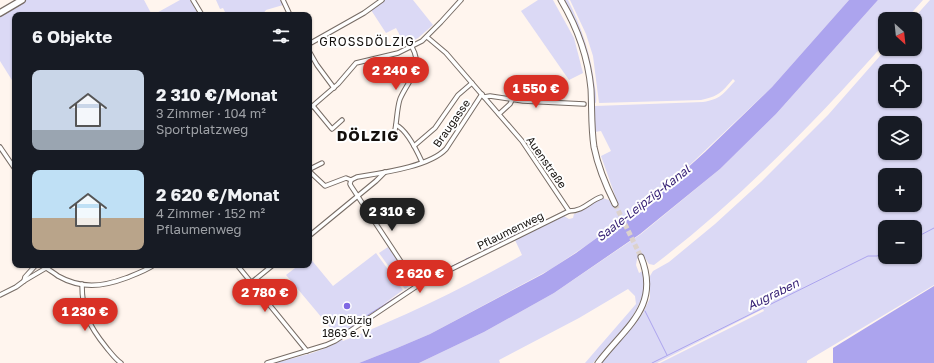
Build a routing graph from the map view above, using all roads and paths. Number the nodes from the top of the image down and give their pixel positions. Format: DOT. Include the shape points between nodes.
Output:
graph roads {
  1 [pos="22,0"];
  2 [pos="193,0"];
  3 [pos="283,0"];
  4 [pos="382,0"];
  5 [pos="461,0"];
  6 [pos="561,0"];
  7 [pos="200,12"];
  8 [pos="289,12"];
  9 [pos="0,13"];
  10 [pos="427,37"];
  11 [pos="312,42"];
  12 [pos="412,47"];
  13 [pos="312,56"];
  14 [pos="472,83"];
  15 [pos="334,88"];
  16 [pos="483,96"];
  17 [pos="512,100"];
  18 [pos="584,104"];
  19 [pos="312,106"];
  20 [pos="499,114"];
  21 [pos="342,120"];
  22 [pos="396,125"];
  23 [pos="384,137"];
  24 [pos="414,146"];
  25 [pos="0,147"];
  26 [pos="422,162"];
  27 [pos="322,163"];
  28 [pos="12,165"];
  29 [pos="312,168"];
  30 [pos="385,172"];
  31 [pos="312,174"];
  32 [pos="351,180"];
  33 [pos="358,196"];
  34 [pos="601,197"];
  35 [pos="615,204"];
  36 [pos="569,211"];
  37 [pos="312,234"];
  38 [pos="641,257"];
  39 [pos="33,268"];
  40 [pos="46,268"];
  41 [pos="149,268"];
  42 [pos="239,268"];
  43 [pos="269,268"];
  44 [pos="24,281"];
  45 [pos="251,283"];
  46 [pos="82,284"];
  47 [pos="417,286"];
  48 [pos="0,295"];
  49 [pos="306,351"];
  50 [pos="121,363"];
  51 [pos="267,363"];
  52 [pos="598,363"];
  1 -- 9 [label="main road"];
  2 -- 7 [label="street"];
  3 -- 8 [label="street"];
  4 -- 11 [label="street"];
  5 -- 10 [label="street"];
  6 -- 35 [label="street" via="585,54 590,80 594,146 597,161"];
  10 -- 12 [label="street"];
  10 -- 14 [label="street, Auenstraße"];
  12 -- 15 [label="street" via="356,63"];
  12 -- 22 [label="street" via="417,62 412,79 400,100"];
  13 -- 15 [label="street"];
  14 -- 16 [label="street, Auenstraße"];
  14 -- 24 [label="street" via="458,95 435,128"];
  15 -- 19 [label="street"];
  16 -- 17 [label="street"];
  16 -- 20 [label="street, Auenstraße"];
  16 -- 26 [label="street, Braugasse" via="446,149 437,157"];
  17 -- 18 [label="street"];
  17 -- 20 [label="street"];
  19 -- 21 [label="street" via="332,129"];
  20 -- 36 [label="street, Auenstraße" via="522,141"];
  22 -- 23 [label="street" via="393,133"];
  22 -- 24 [label="street" via="404,131"];
  24 -- 26 [label="street"];
  25 -- 28 [label="street"];
  26 -- 30 [label="street, Braugasse"];
  27 -- 29 [label="street"];
  30 -- 32 [label="street, Braugasse"];
  30 -- 33 [label="street, Braugasse"];
  31 -- 32 [label="street" via="325,186 346,178"];
  32 -- 33 [label="street" via="350,184"];
  33 -- 37 [label="street, Braugasse"];
  33 -- 47 [label="street"];
  34 -- 36 [label="street" via="578,211"];
  36 -- 47 [label="street, Pflaumenweg"];
  38 -- 52 [label="street" via="647,278 647,290 641,310"];
  39 -- 44 [label="street"];
  40 -- 44 [label="street"];
  40 -- 46 [label="street" via="66,280"];
  41 -- 46 [label="street" via="111,284"];
  42 -- 45 [label="street"];
  43 -- 45 [label="street"];
  44 -- 48 [label="street"];
  45 -- 49 [label="street"];
  46 -- 50 [label="street" via="88,321"];
  47 -- 49 [label="street, Pflaumenweg" via="338,339"];
  49 -- 51 [label="street, Pflaumenweg"];
}
